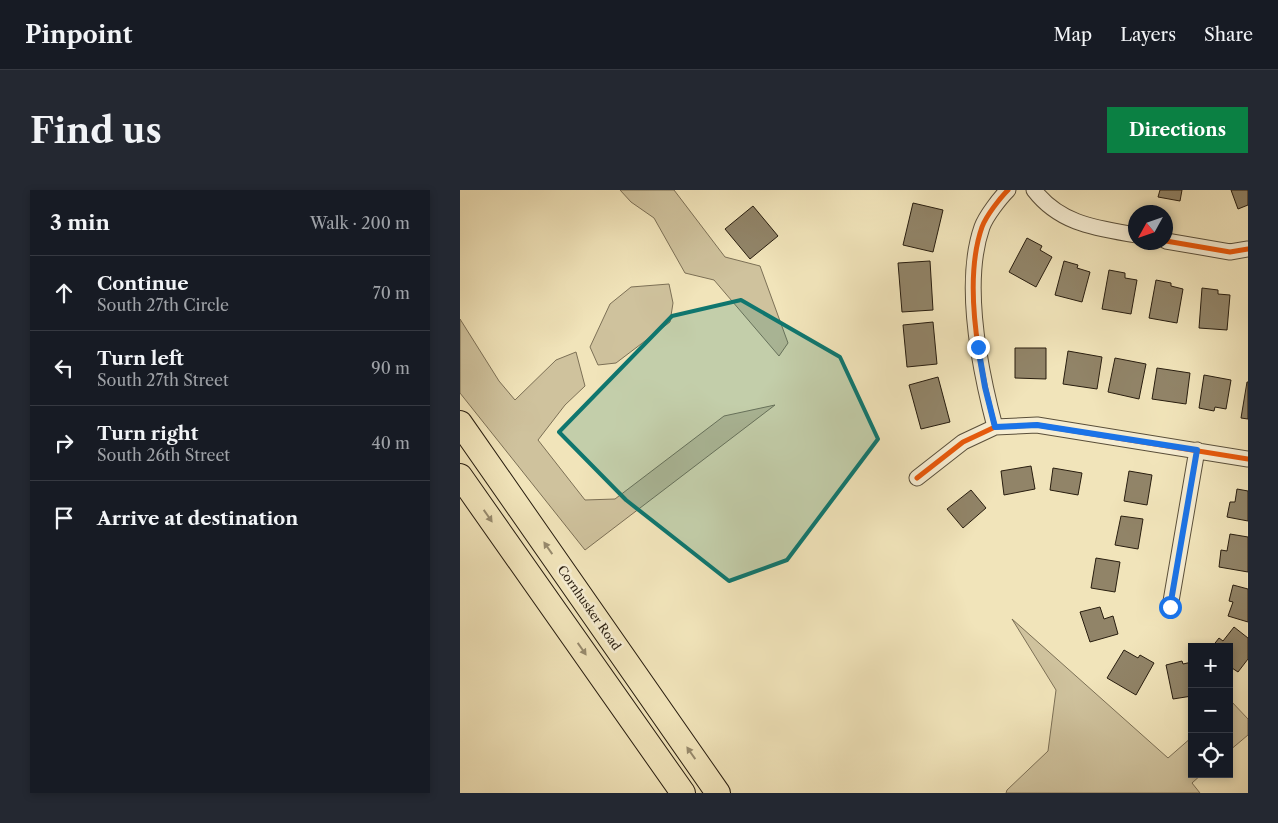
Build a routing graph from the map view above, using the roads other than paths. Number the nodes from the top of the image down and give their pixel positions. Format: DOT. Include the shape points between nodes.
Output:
graph roads {
  1 [pos="1008,190"];
  2 [pos="1034,190"];
  3 [pos="1128,234"];
  4 [pos="1173,241"];
  5 [pos="1248,249"];
  6 [pos="460,423"];
  7 [pos="995,427"];
  8 [pos="1197,450"];
  9 [pos="1248,459"];
  10 [pos="460,476"];
  11 [pos="917,478"];
  12 [pos="1170,607"];
  13 [pos="683,793"];
  14 [pos="718,793"];
  1 -- 7 [label="street" via="983,226 976,252 974,292 978,347"];
  2 -- 3 [label="street" via="1058,213 1087,227"];
  4 -- 5 [label="street" via="1230,252"];
  14 -- 6 [label="main road, Cornhusker Road, one-way"];
  7 -- 8 [label="street" via="1037,425"];
  7 -- 11 [label="street" via="963,442"];
  8 -- 9 [label="street"];
  8 -- 12 [label="street"];
  10 -- 13 [label="main road, one-way"];
}
